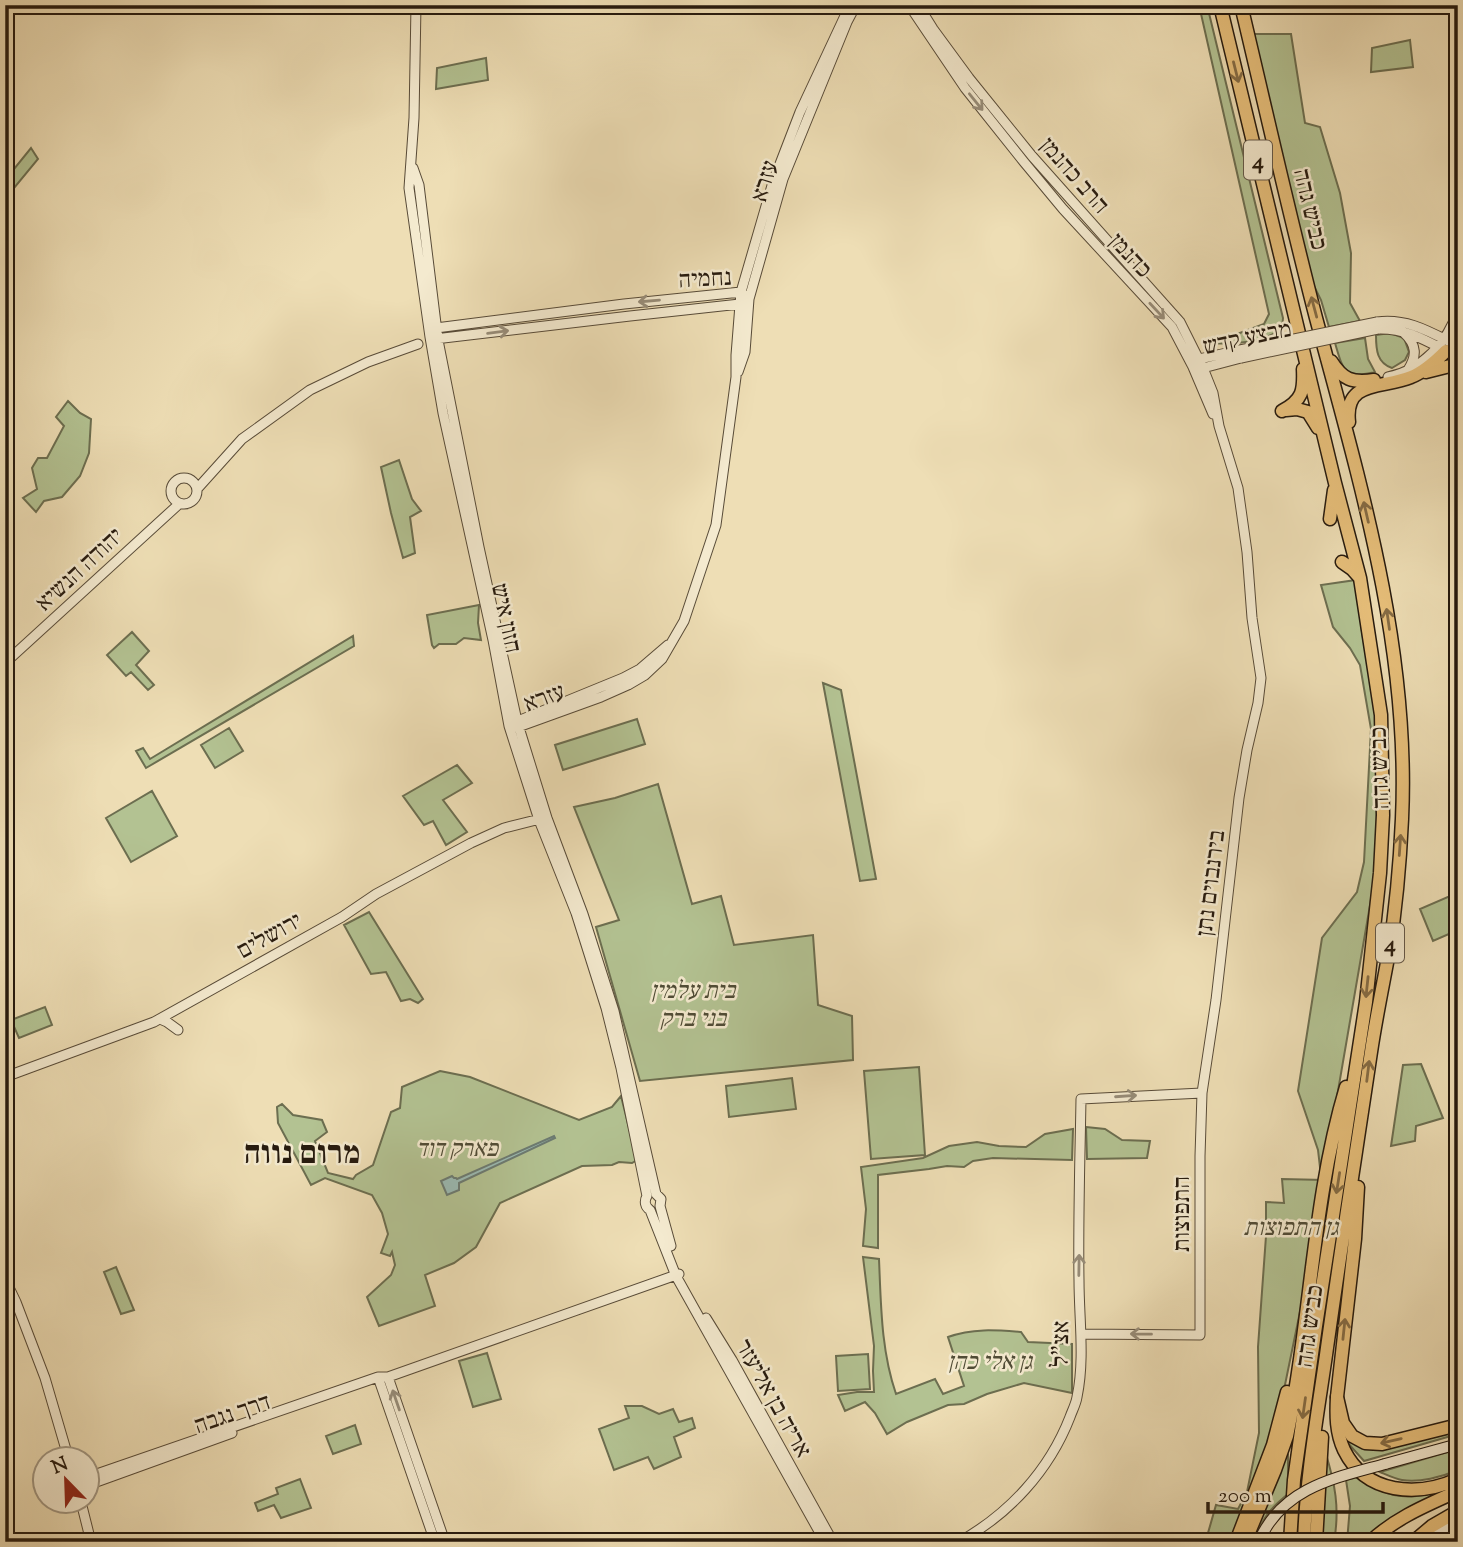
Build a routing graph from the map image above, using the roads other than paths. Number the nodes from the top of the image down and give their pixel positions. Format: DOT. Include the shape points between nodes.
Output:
graph roads {
  1 [pos="416,5"];
  2 [pos="850,5"];
  3 [pos="856,5"];
  4 [pos="909,5"];
  5 [pos="918,5"];
  6 [pos="1220,5"];
  7 [pos="1241,5"];
  8 [pos="412,163"];
  9 [pos="741,292"];
  10 [pos="745,302"];
  11 [pos="726,306"];
  12 [pos="1456,315"];
  13 [pos="739,318"];
  14 [pos="1377,325"];
  15 [pos="436,328"];
  16 [pos="1400,330"];
  17 [pos="1427,331"];
  18 [pos="434,339"];
  19 [pos="1452,343"];
  20 [pos="418,344"];
  21 [pos="1303,347"];
  22 [pos="1325,349"];
  23 [pos="1198,365"];
  24 [pos="1458,365"];
  25 [pos="1410,374"];
  26 [pos="736,377"];
  27 [pos="1388,377"];
  28 [pos="1352,449"];
  29 [pos="1328,452"];
  30 [pos="1335,483"];
  31 [pos="197,489"];
  32 [pos="179,504"];
  33 [pos="1330,519"];
  34 [pos="1342,562"];
  35 [pos="1360,578"];
  36 [pos="5,663"];
  37 [pos="1261,678"];
  38 [pos="515,725"];
  39 [pos="543,819"];
  40 [pos="160,1018"];
  41 [pos="178,1030"];
  42 [pos="1359,1043"];
  43 [pos="5,1077"];
  44 [pos="1202,1093"];
  45 [pos="1365,1100"];
  46 [pos="652,1195"];
  47 [pos="655,1208"];
  48 [pos="678,1275"];
  49 [pos="5,1279"];
  50 [pos="1308,1296"];
  51 [pos="1332,1308"];
  52 [pos="1081,1334"];
  53 [pos="382,1379"];
  54 [pos="1337,1397"];
  55 [pos="1458,1425"];
  56 [pos="1458,1444"];
  57 [pos="65,1446"];
  58 [pos="102,1472"];
  59 [pos="1458,1479"];
  60 [pos="102,1480"];
  61 [pos="1458,1492"];
  62 [pos="1458,1511"];
  63 [pos="84,1516"];
  64 [pos="1458,1522"];
  65 [pos="1259,1540"];
  66 [pos="91,1542"];
  67 [pos="435,1542"];
  68 [pos="445,1542"];
  69 [pos="825,1542"];
  70 [pos="833,1542"];
  71 [pos="959,1542"];
  72 [pos="1236,1542"];
  73 [pos="1245,1542"];
  74 [pos="1290,1542"];
  75 [pos="1304,1542"];
  76 [pos="1316,1542"];
  77 [pos="1370,1542"];
  78 [pos="1413,1542"];
  79 [pos="1422,1542"];
  1 -- 8 [label="street, חזון איש"];
  2 -- 9 [label="street, עזרא" via="773,182"];
  3 -- 10 [label="street, עזרא" via="783,179"];
  4 -- 23 [label="street, כהנמן, one-way" via="965,88 1063,209 1172,327"];
  5 -- 23 [label="street, הרב כהנמן" via="1032,156 1180,322"];
  6 -- 21 [label="highway, כביש גהה / 4, one-way"];
  22 -- 7 [label="highway, כביש גהה / 4, one-way"];
  8 -- 15 [label="street, חזון איש" via="419,185"];
  8 -- 18 [label="street, חזון איש" via="410,196"];
  9 -- 10 [label="street, נחמיה"];
  9 -- 15 [label="street, נחמיה, one-way"];
  10 -- 11 [label="street, נחמיה"];
  10 -- 13 [label="street, עזרא"];
  10 -- 26 [label="street, עזרא" via="745,352"];
  11 -- 13 [label="street"];
  18 -- 11 [label="street, נחמיה, one-way"];
  12 -- 17 [label="street" via="1447,327"];
  12 -- 19 [label="street"];
  13 -- 26 [label="street, עזרא"];
  14 -- 16 [label="street, מבצע קדש"];
  14 -- 17 [label="street, מבצע קדש" via="1403,321"];
  14 -- 23 [label="street, מבצע קדש, bridge"];
  15 -- 18 [label="street"];
  16 -- 19 [label="street, מבצע קדש"];
  16 -- 25 [label="street" via="1415,350"];
  17 -- 19 [label="street, מבצע קדש"];
  18 -- 38 [label="street, חזון איש" via="443,413"];
  19 -- 25 [label="highway" via="1428,367"];
  20 -- 31 [label="street" via="310,390 242,439"];
  21 -- 29 [label="highway, כביש גהה / 4"];
  21 -- 29 [label="highway" via="1302,391 1299,400 1282,411 1308,412"];
  22 -- 27 [label="highway" via="1348,379 1362,382"];
  22 -- 28 [label="highway, כביש גהה / 4"];
  23 -- 37 [label="street, הרב כהנמן" via="1238,488"];
  24 -- 25 [label="highway"];
  25 -- 27 [label="street"];
  25 -- 28 [label="highway" via="1353,396 1348,415"];
  26 -- 38 [label="street, עזרא" via="716,525 674,639 640,669"];
  45 -- 28 [label="highway, כביש גהה / 4, one-way" via="1398,877 1402,774 1398,688 1386,600"];
  29 -- 30 [label="highway, כביש גהה / 4"];
  30 -- 33 [label="highway"];
  30 -- 35 [label="highway, כביש גהה / 4"];
  31 -- 32 [label="street" via="191,503"];
  31 -- 32 [label="street" via="188,479 176,481 171,493"];
  32 -- 36 [label="street, יהודה הנשיא"];
  34 -- 35 [label="highway"];
  35 -- 42 [label="highway, כביש גהה / 4, one-way" via="1381,715 1383,815"];
  37 -- 44 [label="street, בירנבוים נתן" via="1239,798"];
  38 -- 39 [label="street, חזון איש"];
  39 -- 40 [label="street, ירושלים" via="504,828 471,843"];
  39 -- 46 [label="street, חזון איש" via="624,1067"];
  40 -- 41 [label="street"];
  40 -- 43 [label="street, ירושלים"];
  42 -- 50 [label="highway" via="1330,1156"];
  42 -- 74 [label="highway, כביש גהה / 4, one-way" via="1310,1364"];
  52 -- 44 [label="street, אצ\"ל, one-way" via="1081,1099"];
  44 -- 52 [label="street, התפוצות, one-way" via="1200,1335"];
  45 -- 51 [label="highway, כביש גהה / 4"];
  54 -- 45 [label="highway, one-way"];
  46 -- 47 [label="street" via="661,1199"];
  46 -- 47 [label="street" via="645,1204"];
  47 -- 48 [label="street"];
  48 -- 53 [label="street, דרך נגבה"];
  48 -- 69 [label="street, אריה בן אליעזר"];
  48 -- 70 [label="street, אריה בן אליעזר" via="732,1360"];
  49 -- 57 [label="street" via="45,1378"];
  50 -- 72 [label="highway" via="1279,1426"];
  50 -- 73 [label="highway" via="1287,1436"];
  51 -- 75 [label="highway, כביש גהה / 4"];
  51 -- 76 [label="highway"];
  52 -- 71 [label="street, אצ\"ל" via="1077,1399 1051,1458 1014,1502"];
  53 -- 58 [label="street, דרך נגבה"];
  53 -- 60 [label="street, דרך נגבה"];
  53 -- 67 [label="street"];
  68 -- 53 [label="street, one-way"];
  55 -- 54 [label="highway, one-way" via="1382,1444 1365,1443 1346,1429"];
  54 -- 59 [label="highway" via="1343,1448 1369,1477 1406,1490 1433,1488"];
  56 -- 65 [label="main road, bridge" via="1333,1479 1296,1496 1272,1516"];
  61 -- 77 [label="highway" via="1392,1523"];
  62 -- 78 [label="highway"];
  63 -- 66 [label="street"];
  64 -- 79 [label="main road"];
}
